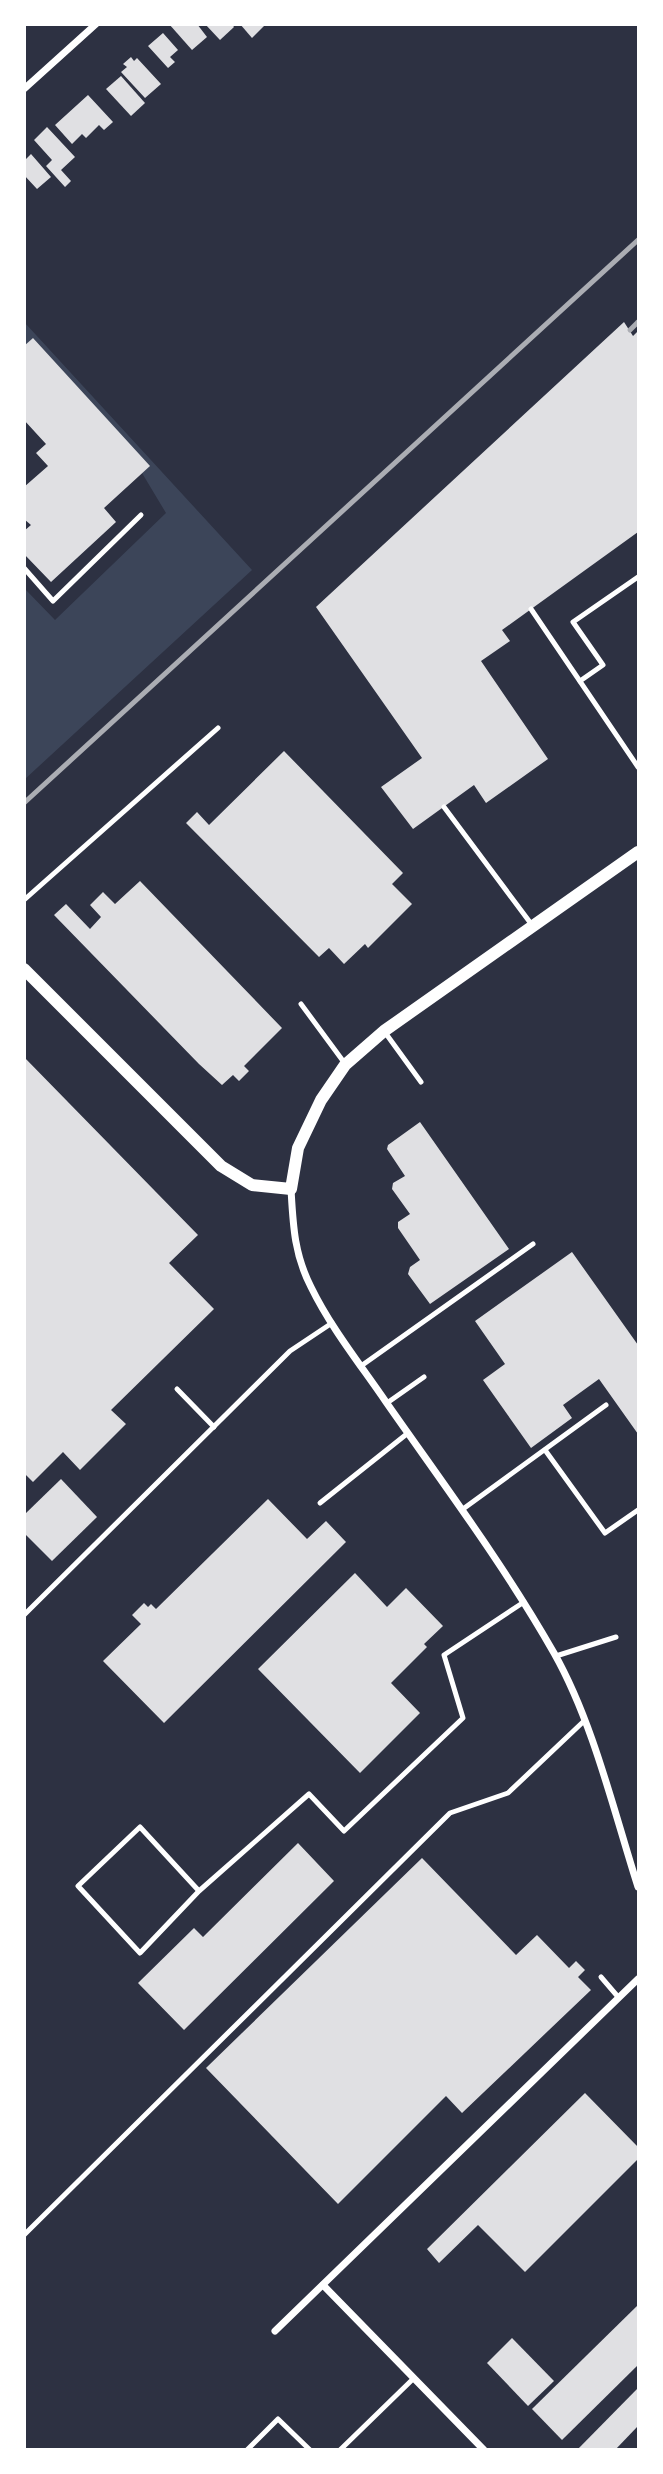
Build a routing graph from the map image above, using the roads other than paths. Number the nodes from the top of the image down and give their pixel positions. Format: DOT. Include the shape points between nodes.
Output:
graph roads {
  1 [pos="96,24"];
  2 [pos="24,89"];
  3 [pos="141,515"];
  4 [pos="24,568"];
  5 [pos="639,577"];
  6 [pos="531,608"];
  7 [pos="580,681"];
  8 [pos="218,728"];
  9 [pos="639,767"];
  10 [pos="444,807"];
  11 [pos="639,852"];
  12 [pos="24,900"];
  13 [pos="533,926"];
  14 [pos="24,969"];
  15 [pos="301,1004"];
  16 [pos="384,1031"];
  17 [pos="346,1065"];
  18 [pos="421,1082"];
  19 [pos="291,1189"];
  20 [pos="533,1244"];
  21 [pos="332,1323"];
  22 [pos="361,1366"];
  23 [pos="424,1377"];
  24 [pos="177,1389"];
  25 [pos="387,1403"];
  26 [pos="606,1405"];
  27 [pos="214,1427"];
  28 [pos="408,1433"];
  29 [pos="545,1450"];
  30 [pos="320,1503"];
  31 [pos="463,1509"];
  32 [pos="639,1510"];
  33 [pos="524,1602"];
  34 [pos="24,1615"];
  35 [pos="616,1637"];
  36 [pos="556,1656"];
  37 [pos="584,1721"];
  38 [pos="639,1887"];
  39 [pos="199,1891"];
  40 [pos="601,1976"];
  41 [pos="639,1979"];
  42 [pos="619,1998"];
  43 [pos="24,2235"];
  44 [pos="323,2285"];
  45 [pos="275,2331"];
  46 [pos="414,2378"];
  47 [pos="247,2449"];
  48 [pos="310,2449"];
  49 [pos="340,2449"];
  50 [pos="484,2449"];
  1 -- 2 [label="street"];
  3 -- 4 [label="lane" via="53,601"];
  5 -- 7 [label="lane" via="573,622 603,665"];
  6 -- 7 [label="lane"];
  7 -- 9 [label="lane"];
  8 -- 12 [label="lane"];
  10 -- 13 [label="lane"];
  11 -- 13 [label="street"];
  13 -- 16 [label="street"];
  14 -- 19 [label="street" via="221,1166 252,1185"];
  15 -- 17 [label="lane"];
  16 -- 17 [label="street"];
  16 -- 18 [label="lane"];
  17 -- 19 [label="street" via="321,1100 298,1148"];
  19 -- 21 [label="street" via="293,1237 310,1285"];
  20 -- 22 [label="lane"];
  21 -- 22 [label="street"];
  21 -- 27 [label="lane" via="290,1352"];
  22 -- 25 [label="street"];
  23 -- 25 [label="lane"];
  24 -- 27 [label="lane"];
  25 -- 28 [label="street"];
  26 -- 29 [label="lane"];
  27 -- 34 [label="lane"];
  28 -- 30 [label="lane"];
  28 -- 31 [label="street"];
  29 -- 31 [label="lane"];
  29 -- 32 [label="lane" via="605,1534"];
  31 -- 33 [label="street"];
  33 -- 36 [label="street"];
  33 -- 39 [label="lane" via="444,1655 463,1718 344,1830 309,1794"];
  35 -- 36 [label="lane"];
  36 -- 37 [label="street"];
  37 -- 38 [label="street"];
  37 -- 43 [label="lane" via="508,1793 450,1813"];
  39 -- 39 [label="lane" via="141,1953 78,1886 139,1827"];
  40 -- 42 [label="lane"];
  41 -- 42 [label="street"];
  42 -- 44 [label="street"];
  44 -- 45 [label="street"];
  44 -- 46 [label="street"];
  46 -- 49 [label="lane"];
  46 -- 50 [label="street"];
  47 -- 48 [label="lane" via="278,2419"];
}
